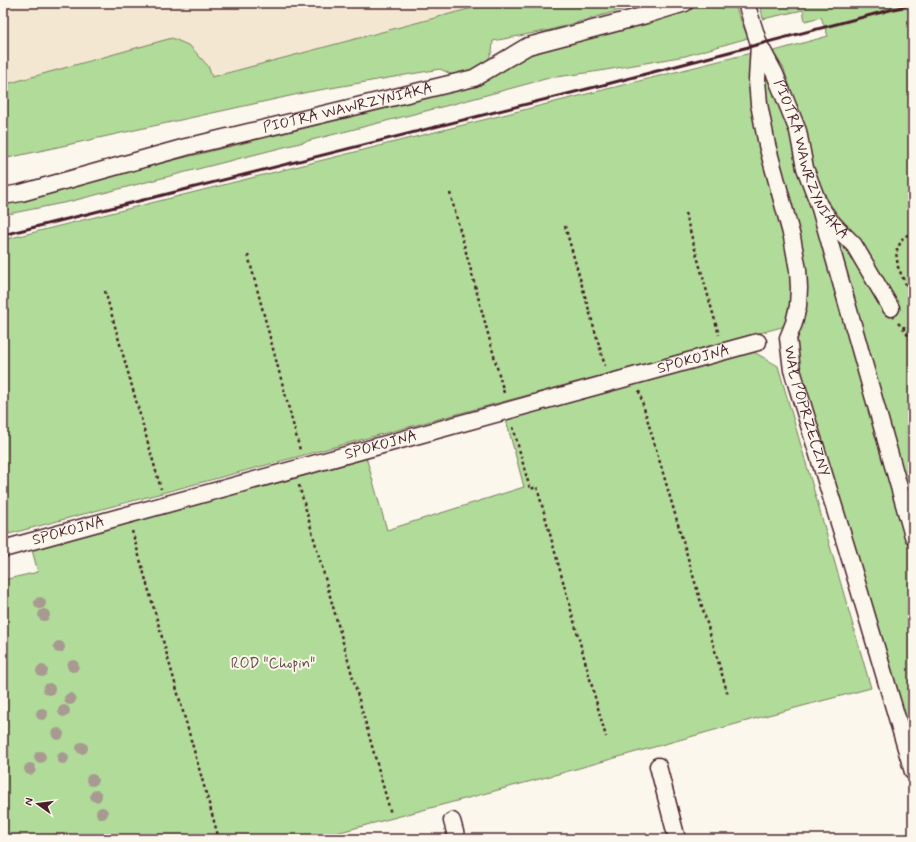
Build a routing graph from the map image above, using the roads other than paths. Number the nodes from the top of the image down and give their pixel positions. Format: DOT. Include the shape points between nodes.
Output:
graph roads {
  1 [pos="685,3"];
  2 [pos="746,3"];
  3 [pos="760,44"];
  4 [pos="3,196"];
  5 [pos="819,205"];
  6 [pos="891,308"];
  7 [pos="758,342"];
  8 [pos="913,536"];
  9 [pos="3,549"];
  10 [pos="658,766"];
  11 [pos="913,772"];
  12 [pos="452,822"];
  13 [pos="457,839"];
  14 [pos="677,839"];
  1 -- 4 [label="street, PIOTRA WAWRZYNIAKA" via="528,46 474,78 186,147"];
  2 -- 3 [label="street, PIOTRA WAWRZYNIAKA"];
  3 -- 5 [label="street, PIOTRA WAWRZYNIAKA" via="798,131 805,168"];
  3 -- 11 [label="street, WAŁ POPRZECZNY" via="757,80 759,104 798,270 798,306 788,338 792,370"];
  5 -- 6 [label="street, PIOTRA WAWRZYNIAKA" via="854,246"];
  5 -- 8 [label="street"];
  7 -- 9 [label="street, SPOKOJNA"];
  10 -- 14 [label="street"];
  12 -- 13 [label="street"];
}
